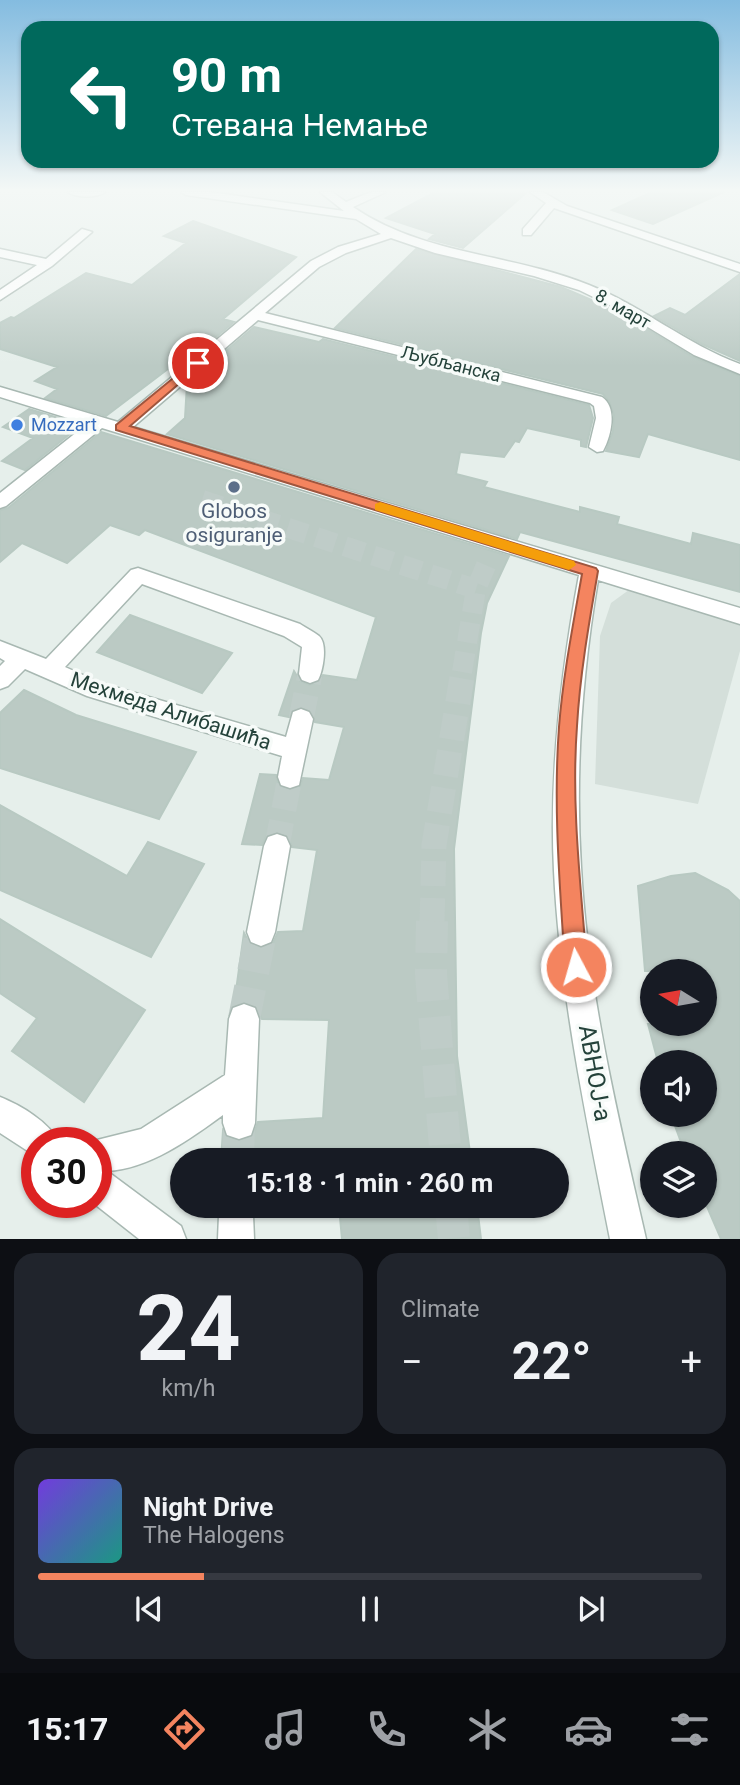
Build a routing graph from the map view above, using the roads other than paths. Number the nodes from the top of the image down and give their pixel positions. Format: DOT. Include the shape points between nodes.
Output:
graph roads {
  1 [pos="63,250"];
  2 [pos="343,250"];
  3 [pos="436,250"];
  4 [pos="687,250"];
  5 [pos="0,253"];
  6 [pos="48,262"];
  7 [pos="740,268"];
  8 [pos="0,296"];
  9 [pos="256,315"];
  10 [pos="740,369"];
  11 [pos="0,392"];
  12 [pos="100,422"];
  13 [pos="121,428"];
  14 [pos="597,447"];
  15 [pos="0,502"];
  16 [pos="590,571"];
  17 [pos="740,616"];
  18 [pos="0,649"];
  19 [pos="22,658"];
  20 [pos="49,670"];
  21 [pos="310,674"];
  22 [pos="0,680"];
  23 [pos="301,719"];
  24 [pos="295,750"];
  25 [pos="290,777"];
  26 [pos="277,846"];
  27 [pos="261,932"];
  28 [pos="244,1019"];
  29 [pos="240,1083"];
  30 [pos="0,1113"];
  31 [pos="239,1123"];
  32 [pos="21,1128"];
  33 [pos="112,1157"];
  34 [pos="112,1196"];
  35 [pos="168,1239"];
  36 [pos="628,1239"];
  1 -- 6 [label="street"];
  2 -- 9 [label="street" via="315,264"];
  3 -- 10 [label="street, 8. март" via="528,269 583,287 705,356"];
  4 -- 7 [label="street"];
  5 -- 6 [label="street"];
  6 -- 8 [label="street"];
  9 -- 13 [label="street"];
  9 -- 14 [label="street, Љубљанска" via="596,400 604,410"];
  11 -- 12 [label="street"];
  12 -- 13 [label="street"];
  12 -- 15 [label="street"];
  13 -- 16 [label="street" via="493,549"];
  16 -- 17 [label="street"];
  16 -- 36 [label="street, АВНОЈ-а" via="568,728 571,913 588,1039"];
  18 -- 19 [label="street, Мехмеда Алибашића"];
  19 -- 20 [label="street, Мехмеда Алибашића"];
  19 -- 22 [label="street"];
  20 -- 21 [label="street, Мехмеда Алибашића" via="138,575 306,637 313,643"];
  20 -- 24 [label="street, Мехмеда Алибашића" via="95,690"];
  23 -- 24 [label="street, Мехмеда Алибашића"];
  24 -- 25 [label="street, Мехмеда Алибашића"];
  26 -- 27 [label="street"];
  28 -- 29 [label="street"];
  29 -- 31 [label="street"];
  29 -- 33 [label="street" via="151,1143"];
  30 -- 32 [label="street"];
  34 -- 35 [label="street"];
}
